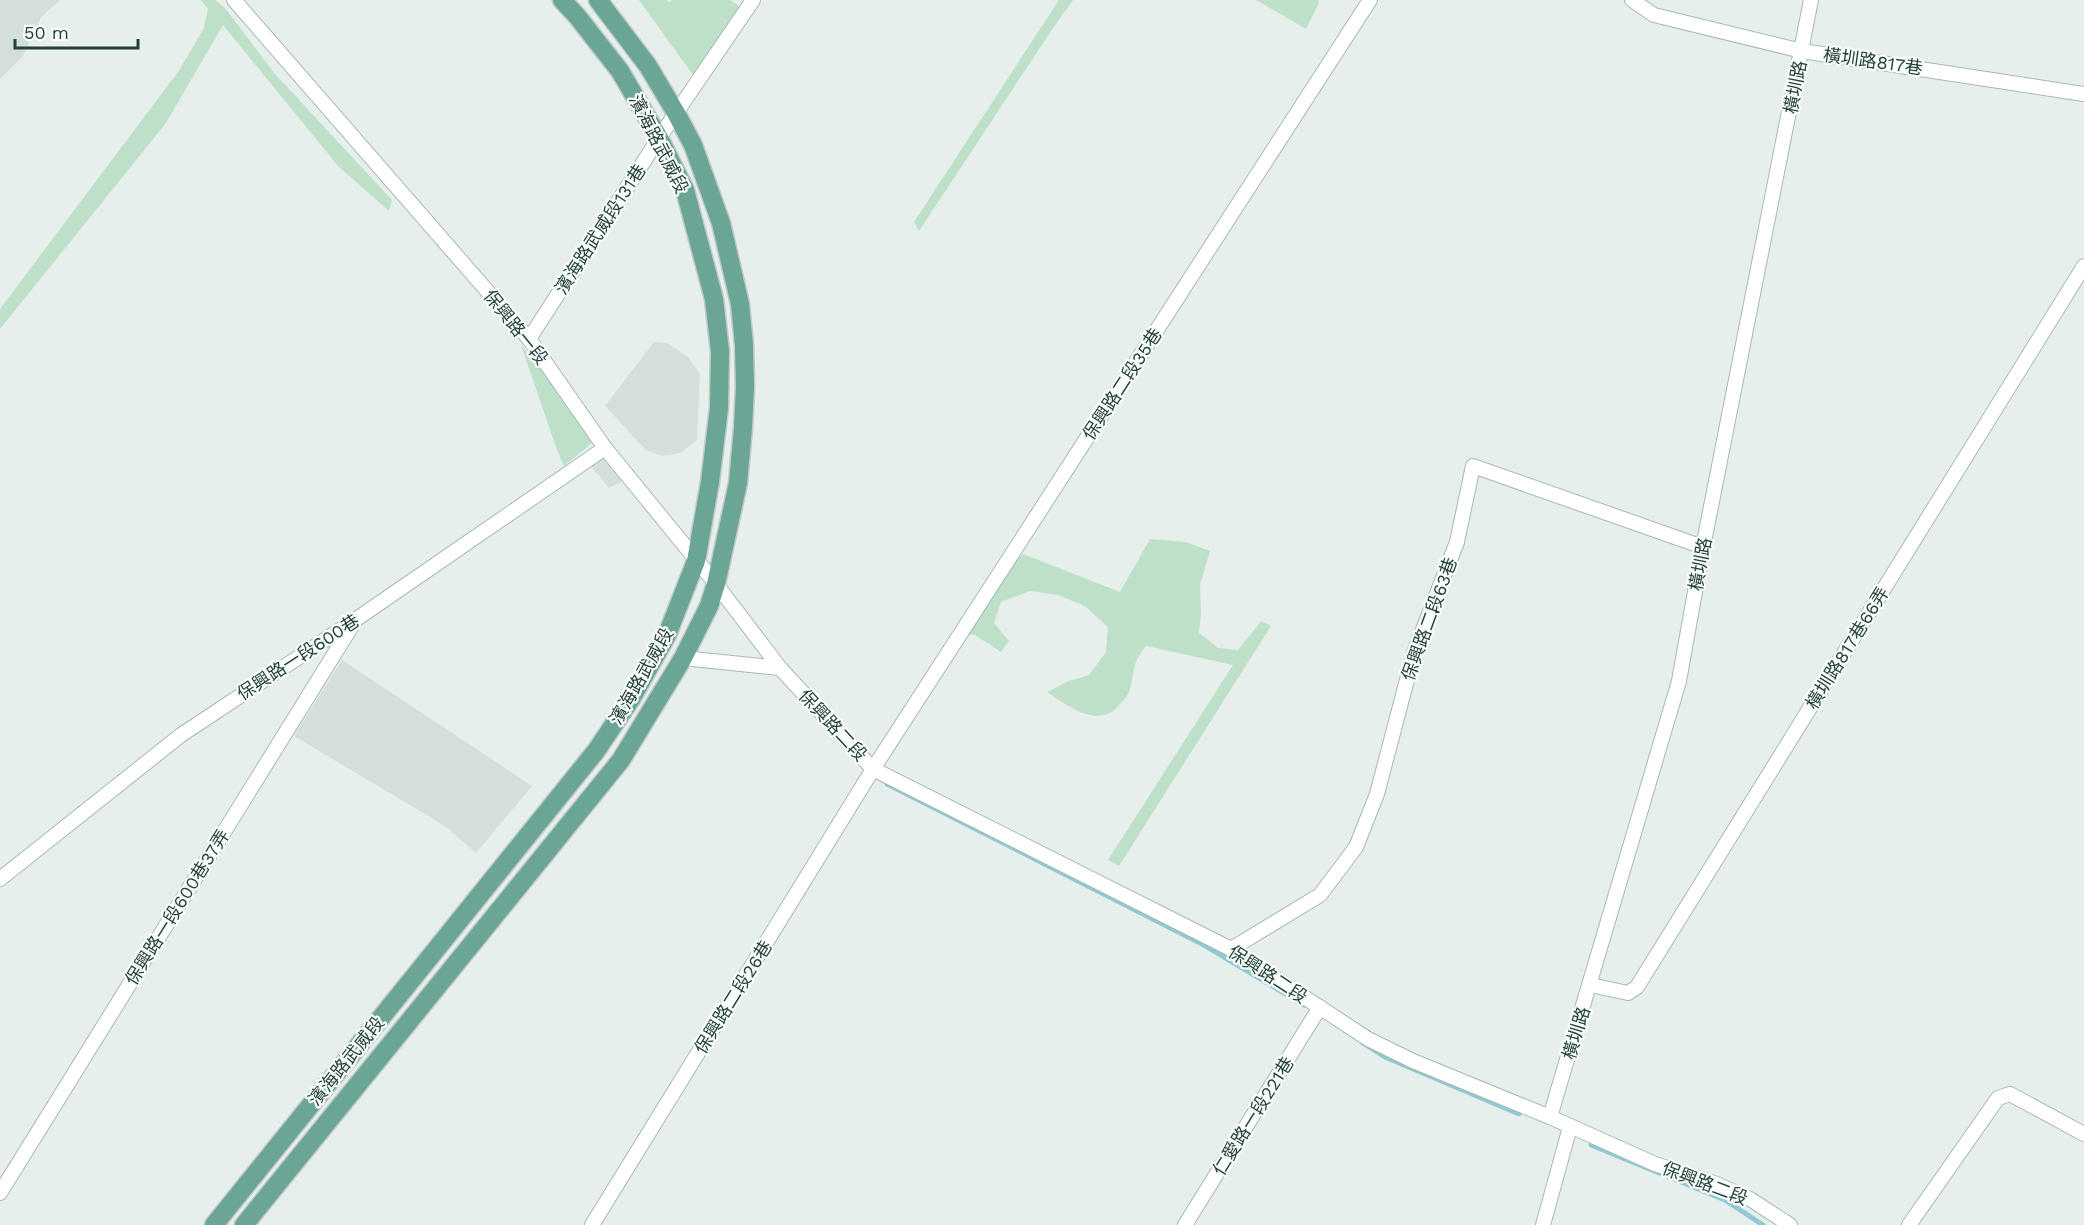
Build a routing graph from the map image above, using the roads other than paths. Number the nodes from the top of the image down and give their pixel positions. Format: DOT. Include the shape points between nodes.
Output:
graph roads {
  1 [pos="234,0"];
  2 [pos="562,0"];
  3 [pos="598,0"];
  4 [pos="753,0"];
  5 [pos="1370,0"];
  6 [pos="1632,0"];
  7 [pos="1811,0"];
  8 [pos="1802,51"];
  9 [pos="2084,94"];
  10 [pos="676,112"];
  11 [pos="659,138"];
  12 [pos="2084,266"];
  13 [pos="529,339"];
  14 [pos="605,448"];
  15 [pos="1703,547"];
  16 [pos="696,561"];
  17 [pos="716,584"];
  18 [pos="355,620"];
  19 [pos="682,657"];
  20 [pos="780,668"];
  21 [pos="873,769"];
  22 [pos="0,879"];
  23 [pos="1231,949"];
  24 [pos="1590,985"];
  25 [pos="1320,1007"];
  26 [pos="1550,1117"];
  27 [pos="1570,1127"];
  28 [pos="2084,1134"];
  29 [pos="0,1193"];
  30 [pos="214,1225"];
  31 [pos="244,1225"];
  32 [pos="592,1225"];
  33 [pos="1185,1225"];
  34 [pos="1543,1225"];
  35 [pos="1790,1225"];
  36 [pos="1909,1225"];
  1 -- 13 [label="street, 保興路一段"];
  2 -- 11 [label="main road, 濱海路武威段" via="620,71"];
  3 -- 10 [label="main road, 濱海路武威段" via="648,66"];
  4 -- 10 [label="street, 濱海路武威段131巷"];
  5 -- 21 [label="street, 保興路二段35巷"];
  6 -- 8 [label="street, 橫圳路817巷" via="1654,15"];
  7 -- 8 [label="street, 橫圳路"];
  8 -- 9 [label="street, 橫圳路817巷"];
  8 -- 15 [label="street, 橫圳路"];
  10 -- 11 [label="street, 濱海路武威段131巷"];
  10 -- 17 [label="main road, 濱海路武威段" via="693,145 721,223 740,304 744,345 738,483"];
  11 -- 13 [label="street, 濱海路武威段131巷"];
  11 -- 16 [label="main road, 濱海路武威段" via="684,190 701,247 714,300 720,351 719,408"];
  12 -- 24 [label="street, 橫圳路817巷66弄" via="1637,987 1628,993"];
  13 -- 14 [label="street, 保興路一段"];
  14 -- 16 [label="street, 保興路一段"];
  14 -- 18 [label="street, 保興路一段600巷"];
  15 -- 23 [label="street, 保興路二段63巷" via="1473,466 1457,543 1414,653 1377,794 1356,847 1320,895"];
  15 -- 24 [label="street, 橫圳路" via="1679,681"];
  16 -- 17 [label="street, 保興路一段"];
  16 -- 30 [label="main road, 濱海路武威段" via="667,635 596,751"];
  17 -- 19 [label="main road, 濱海路武威段"];
  17 -- 20 [label="street, 保興路一段"];
  18 -- 22 [label="street, 保興路一段600巷" via="181,735"];
  18 -- 29 [label="street, 保興路一段600巷37弄"];
  19 -- 20 [label="street"];
  19 -- 31 [label="main road, 濱海路武威段" via="621,760"];
  20 -- 21 [label="street, 保興路二段"];
  21 -- 23 [label="street, 保興路二段"];
  21 -- 32 [label="street, 保興路二段26巷"];
  23 -- 25 [label="street, 保興路二段"];
  24 -- 26 [label="street, 橫圳路"];
  25 -- 26 [label="street, 保興路二段" via="1368,1039 1413,1061"];
  25 -- 33 [label="street, 仁愛路一段221巷"];
  26 -- 27 [label="street, 保興路二段"];
  27 -- 34 [label="street"];
  27 -- 35 [label="street, 保興路二段" via="1655,1164 1750,1198"];
  28 -- 36 [label="street" via="2010,1094 1998,1098"];
}
